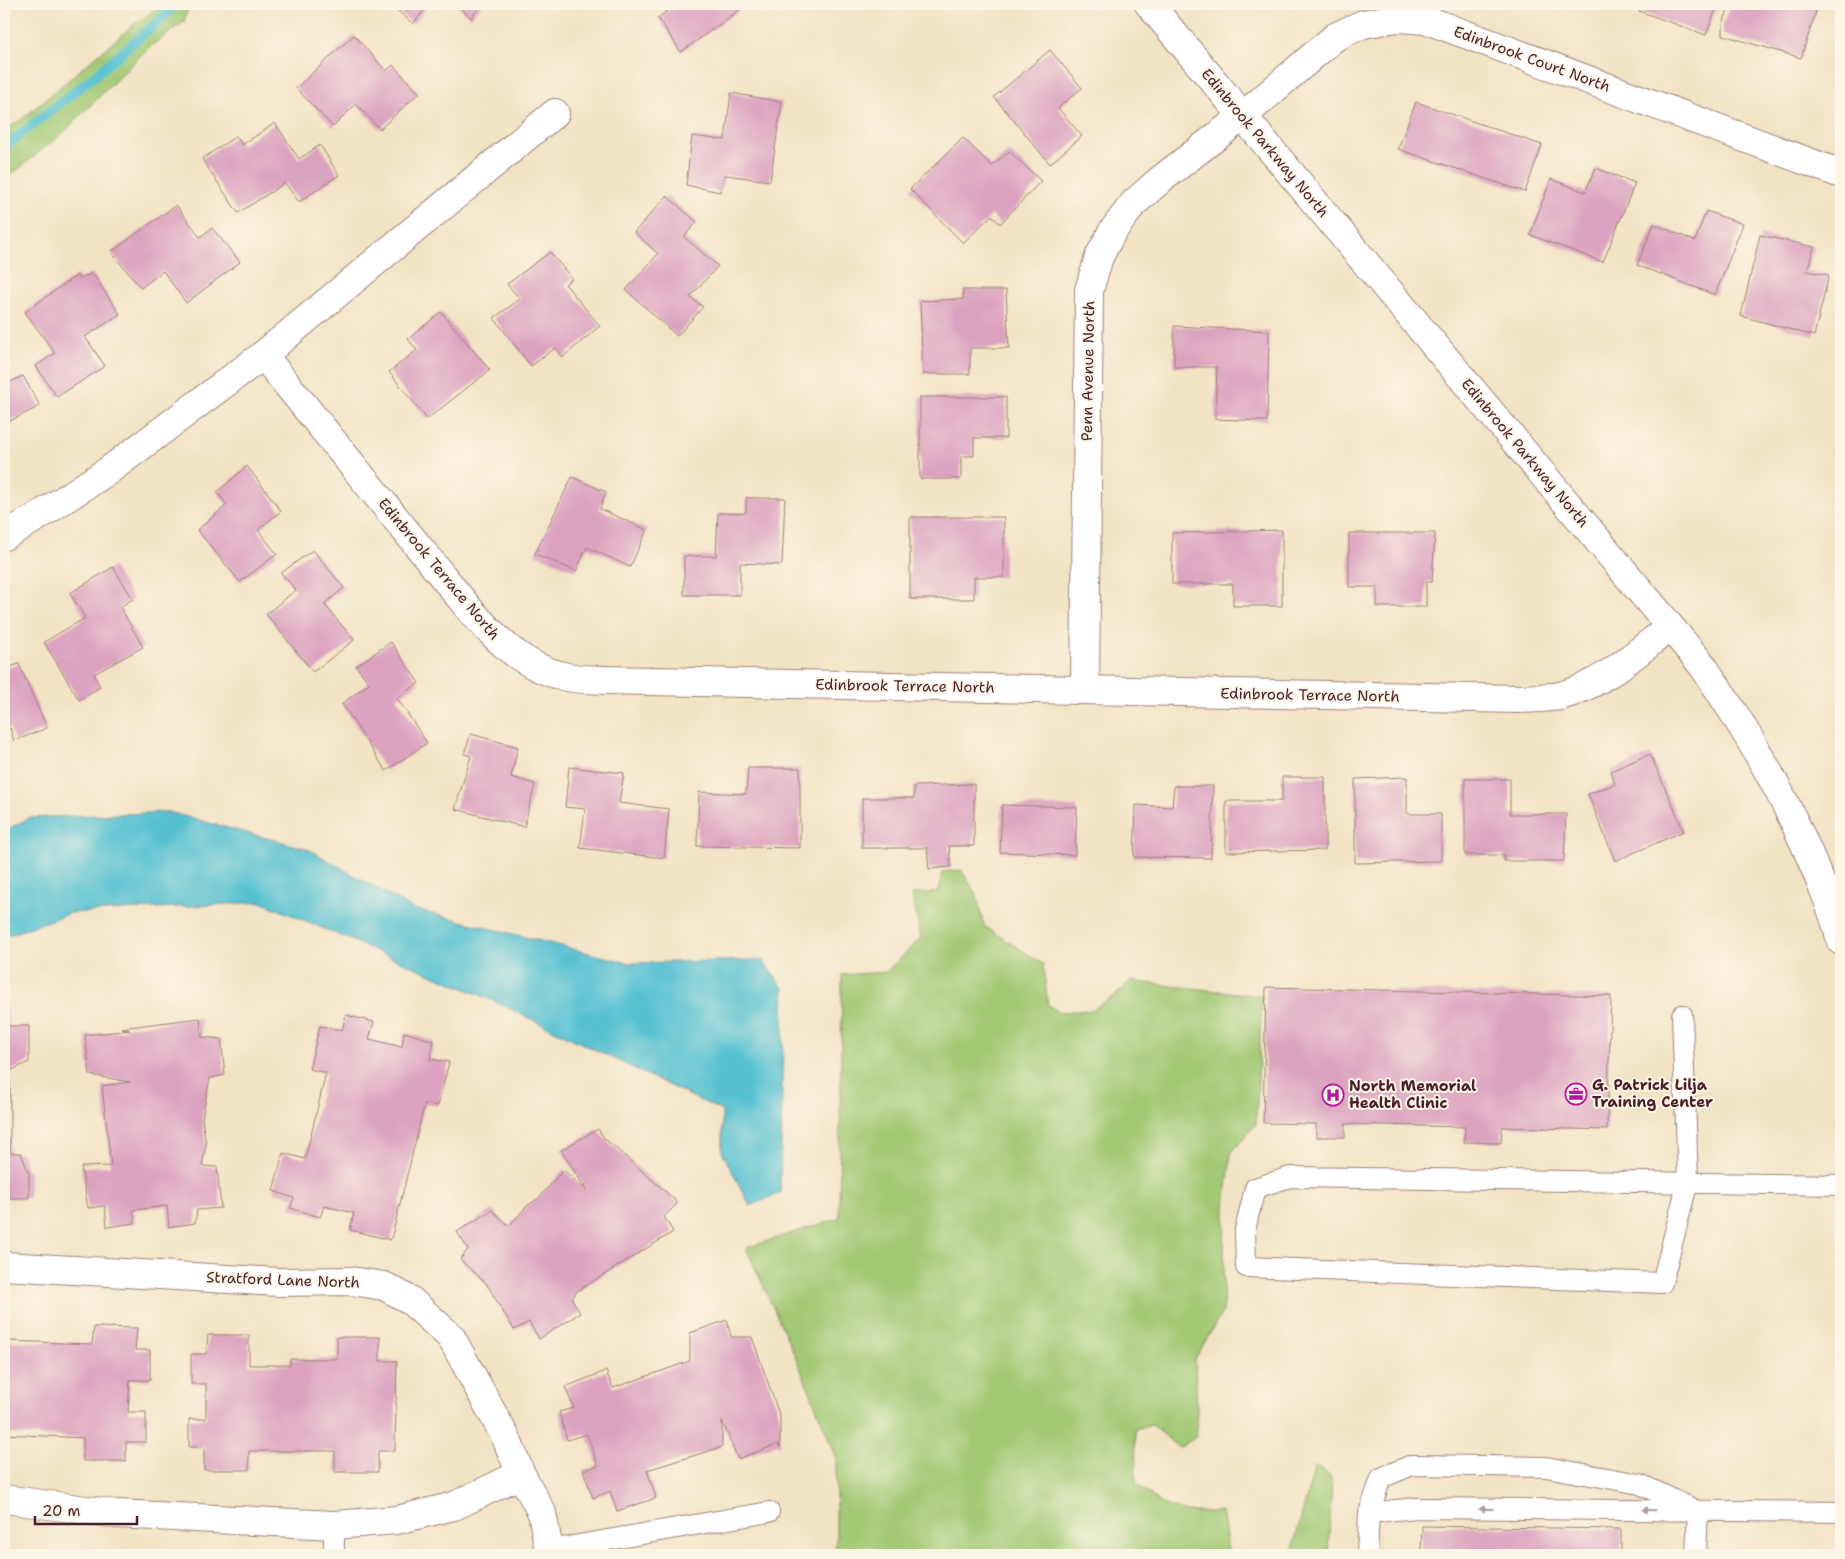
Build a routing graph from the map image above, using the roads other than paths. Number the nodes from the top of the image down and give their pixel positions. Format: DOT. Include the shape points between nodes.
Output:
graph roads {
  1 [pos="1149,4"];
  2 [pos="555,113"];
  3 [pos="1243,116"];
  4 [pos="1841,174"];
  5 [pos="263,355"];
  6 [pos="4,536"];
  7 [pos="1670,627"];
  8 [pos="1085,690"];
  9 [pos="1841,941"];
  10 [pos="1682,1015"];
  11 [pos="1688,1182"];
  12 [pos="1841,1185"];
  13 [pos="4,1266"];
  14 [pos="521,1474"];
  15 [pos="4,1499"];
  16 [pos="1698,1511"];
  17 [pos="769,1512"];
  18 [pos="1841,1512"];
  19 [pos="1369,1514"];
  20 [pos="334,1525"];
  21 [pos="550,1553"];
  22 [pos="334,1555"];
  23 [pos="1367,1555"];
  24 [pos="1696,1555"];
  1 -- 3 [label="street, Edinbrook Parkway North"];
  2 -- 5 [label="street"];
  3 -- 4 [label="street, Edinbrook Court North" via="1334,38 1363,24 1397,18 1427,20"];
  3 -- 7 [label="street, Edinbrook Parkway North"];
  3 -- 8 [label="street, Penn Avenue North" via="1134,203 1112,232 1099,257 1089,290"];
  5 -- 6 [label="street" via="108,471"];
  5 -- 8 [label="street, Edinbrook Terrace North" via="470,610 497,639 528,664 563,677 605,680"];
  7 -- 8 [label="street, Edinbrook Terrace North" via="1621,666 1588,686 1559,696 1521,699"];
  7 -- 9 [label="street, Edinbrook Parkway North" via="1703,666 1775,781 1812,859"];
  10 -- 11 [label="lane"];
  11 -- 11 [label="lane" via="1290,1178 1255,1188 1245,1230 1246,1267 1662,1283"];
  11 -- 12 [label="lane"];
  13 -- 14 [label="street, Stratford Lane North" via="278,1282 351,1281 384,1286 410,1300 451,1337 506,1438"];
  14 -- 20 [label="street" via="454,1506 397,1520"];
  14 -- 21 [label="street, Stratford Lane North" via="542,1513"];
  15 -- 20 [label="street" via="116,1514"];
  16 -- 18 [label="lane"];
  16 -- 19 [label="lane, one-way" via="1415,1508"];
  16 -- 19 [label="lane" via="1640,1484 1546,1467 1412,1465 1381,1478"];
  16 -- 24 [label="lane"];
  17 -- 21 [label="lane"];
  19 -- 23 [label="lane"];
  20 -- 22 [label="lane"];
}
